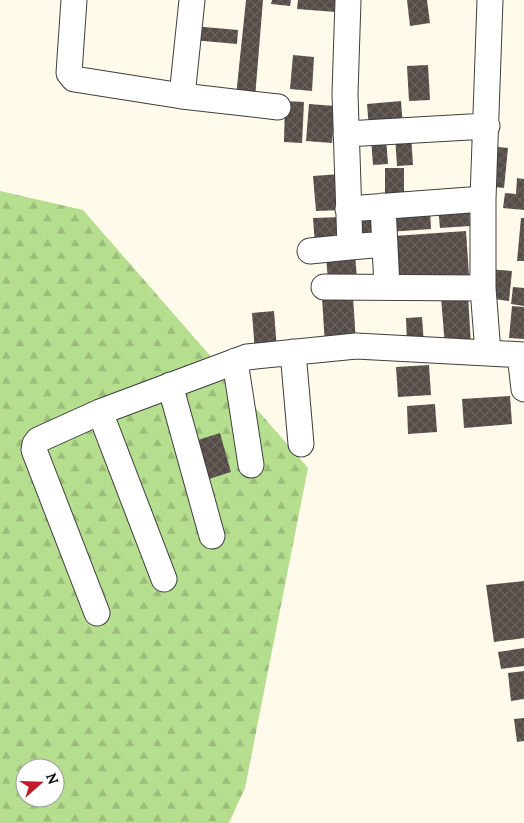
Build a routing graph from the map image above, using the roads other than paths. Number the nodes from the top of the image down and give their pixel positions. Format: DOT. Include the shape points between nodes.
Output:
graph roads {
  1 [pos="74,0"];
  2 [pos="192,0"];
  3 [pos="348,0"];
  4 [pos="490,0"];
  5 [pos="182,96"];
  6 [pos="278,107"];
  7 [pos="486,126"];
  8 [pos="346,134"];
  9 [pos="483,199"];
  10 [pos="383,206"];
  11 [pos="348,209"];
  12 [pos="385,244"];
  13 [pos="350,247"];
  14 [pos="310,251"];
  15 [pos="324,287"];
  16 [pos="387,288"];
  17 [pos="483,288"];
  18 [pos="293,352"];
  19 [pos="488,353"];
  20 [pos="522,355"];
  21 [pos="235,362"];
  22 [pos="170,385"];
  23 [pos="524,389"];
  24 [pos="100,412"];
  25 [pos="301,444"];
  26 [pos="251,465"];
  27 [pos="212,536"];
  28 [pos="164,579"];
  29 [pos="98,613"];
  1 -- 5 [label="street" via="71,77"];
  2 -- 5 [label="street"];
  3 -- 8 [label="street"];
  4 -- 7 [label="street"];
  5 -- 6 [label="street"];
  7 -- 8 [label="street"];
  7 -- 9 [label="street"];
  8 -- 11 [label="street"];
  9 -- 10 [label="street"];
  9 -- 17 [label="street"];
  10 -- 11 [label="street"];
  10 -- 12 [label="street"];
  11 -- 13 [label="street"];
  12 -- 13 [label="street"];
  12 -- 16 [label="street"];
  13 -- 14 [label="street"];
  15 -- 16 [label="street"];
  16 -- 17 [label="street"];
  17 -- 19 [label="street"];
  18 -- 19 [label="street" via="356,346"];
  18 -- 21 [label="street" via="247,357"];
  18 -- 25 [label="street"];
  19 -- 20 [label="street"];
  20 -- 23 [label="street"];
  21 -- 22 [label="street"];
  21 -- 26 [label="street"];
  22 -- 24 [label="street"];
  22 -- 27 [label="street"];
  24 -- 28 [label="street"];
  24 -- 29 [label="street" via="38,440 34,447"];
}
